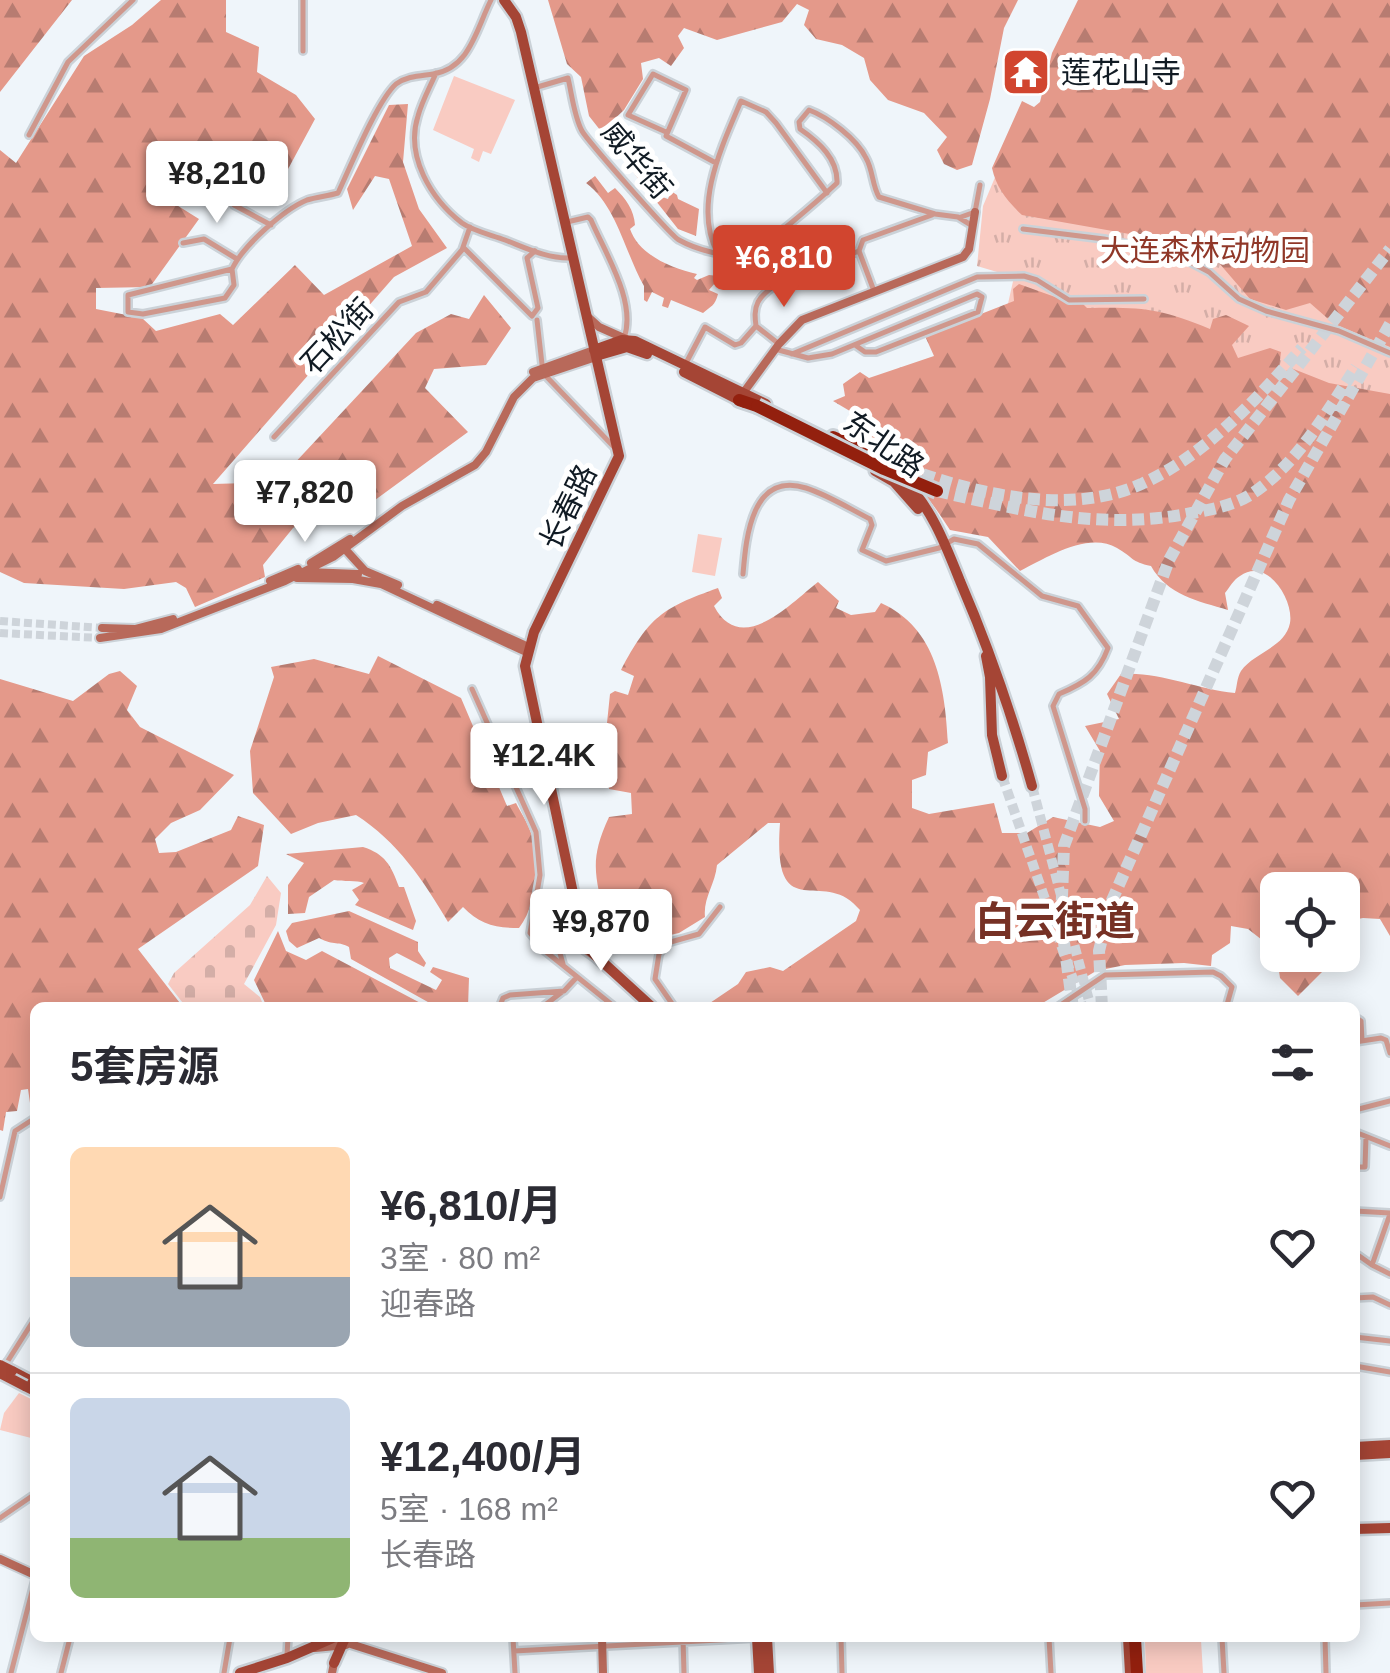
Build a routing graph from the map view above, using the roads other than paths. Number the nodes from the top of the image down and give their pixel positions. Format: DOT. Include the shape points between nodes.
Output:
graph roads {
  1 [pos="133,0"];
  2 [pos="303,0"];
  3 [pos="491,0"];
  4 [pos="504,0"];
  5 [pos="303,52"];
  6 [pos="436,73"];
  7 [pos="534,88"];
  8 [pos="666,132"];
  9 [pos="29,135"];
  10 [pos="716,163"];
  11 [pos="980,184"];
  12 [pos="827,193"];
  13 [pos="234,205"];
  14 [pos="916,206"];
  15 [pos="975,212"];
  16 [pos="935,214"];
  17 [pos="958,217"];
  18 [pos="921,219"];
  19 [pos="563,223"];
  20 [pos="271,226"];
  21 [pos="470,226"];
  22 [pos="972,228"];
  23 [pos="1023,229"];
  24 [pos="709,236"];
  25 [pos="465,241"];
  26 [pos="183,243"];
  27 [pos="691,244"];
  28 [pos="535,251"];
  29 [pos="858,251"];
  30 [pos="717,252"];
  31 [pos="571,258"];
  32 [pos="237,260"];
  33 [pos="232,270"];
  34 [pos="875,292"];
  35 [pos="1144,298"];
  36 [pos="586,315"];
  37 [pos="537,320"];
  38 [pos="756,326"];
  39 [pos="630,340"];
  40 [pos="856,345"];
  41 [pos="777,347"];
  42 [pos="595,353"];
  43 [pos="1390,353"];
  44 [pos="792,354"];
  45 [pos="685,365"];
  46 [pos="543,369"];
  47 [pos="741,396"];
  48 [pos="833,436"];
  49 [pos="274,437"];
  50 [pos="615,448"];
  51 [pos="906,468"];
  52 [pos="937,491"];
  53 [pos="942,546"];
  54 [pos="341,550"];
  55 [pos="304,572"];
  56 [pos="338,572"];
  57 [pos="353,574"];
  58 [pos="743,574"];
  59 [pos="372,575"];
  60 [pos="286,577"];
  61 [pos="101,633"];
  62 [pos="522,647"];
  63 [pos="472,689"];
  64 [pos="1003,689"];
  65 [pos="991,697"];
  66 [pos="992,714"];
  67 [pos="1012,714"];
  68 [pos="1002,776"];
  69 [pos="1032,786"];
  70 [pos="1085,821"];
  71 [pos="720,907"];
  72 [pos="575,920"];
  73 [pos="530,933"];
  74 [pos="556,936"];
  75 [pos="544,950"];
  76 [pos="594,957"];
  77 [pos="564,967"];
  78 [pos="576,978"];
  79 [pos="564,991"];
  80 [pos="501,1002"];
  81 [pos="549,1002"];
  82 [pos="608,1002"];
  83 [pos="646,1002"];
  84 [pos="672,1002"];
  85 [pos="1065,1002"];
  86 [pos="1228,1002"];
  87 [pos="1360,1041"];
  88 [pos="1390,1052"];
  89 [pos="1390,1101"];
  90 [pos="1360,1109"];
  91 [pos="30,1121"];
  92 [pos="1360,1135"];
  93 [pos="1366,1138"];
  94 [pos="1390,1146"];
  95 [pos="1360,1167"];
  96 [pos="0,1197"];
  97 [pos="1360,1211"];
  98 [pos="1390,1214"];
  99 [pos="1360,1256"];
  100 [pos="1372,1265"];
  101 [pos="1390,1274"];
  102 [pos="1360,1298"];
  103 [pos="1390,1305"];
  104 [pos="30,1327"];
  105 [pos="1360,1338"];
  106 [pos="1390,1342"];
  107 [pos="0,1365"];
  108 [pos="1360,1367"];
  109 [pos="6,1372"];
  110 [pos="1390,1372"];
  111 [pos="30,1386"];
  112 [pos="1390,1445"];
  113 [pos="1360,1447"];
  114 [pos="1390,1453"];
  115 [pos="1360,1455"];
  116 [pos="30,1497"];
  117 [pos="0,1518"];
  118 [pos="1390,1528"];
  119 [pos="1360,1530"];
  120 [pos="0,1559"];
  121 [pos="30,1574"];
  122 [pos="30,1597"];
  123 [pos="1390,1603"];
  124 [pos="1360,1605"];
  125 [pos="69,1642"];
  126 [pos="229,1642"];
  127 [pos="288,1642"];
  128 [pos="329,1642"];
  129 [pos="334,1642"];
  130 [pos="341,1642"];
  131 [pos="514,1642"];
  132 [pos="602,1642"];
  133 [pos="683,1642"];
  134 [pos="761,1642"];
  135 [pos="841,1642"];
  136 [pos="1049,1642"];
  137 [pos="1133,1642"];
  138 [pos="1222,1642"];
  139 [pos="1324,1642"];
  140 [pos="310,1649"];
  141 [pos="514,1651"];
  142 [pos="288,1658"];
  143 [pos="333,1668"];
  144 [pos="12,1671"];
  145 [pos="24,1673"];
  146 [pos="61,1673"];
  147 [pos="224,1673"];
  148 [pos="240,1673"];
  149 [pos="442,1673"];
  150 [pos="516,1673"];
  151 [pos="603,1673"];
  152 [pos="684,1673"];
  153 [pos="764,1673"];
  154 [pos="842,1673"];
  155 [pos="1051,1673"];
  156 [pos="1135,1673"];
  157 [pos="1224,1673"];
  158 [pos="1326,1673"];
  1 -- 9 [label="street" via="68,62"];
  2 -- 5 [label="street"];
  3 -- 6 [label="street" via="458,65"];
  4 -- 7 [label="main road, 长春路" via="516,17"];
  6 -- 20 [label="street" via="407,77 393,87 338,192 304,202"];
  6 -- 21 [label="street" via="416,118 421,174 432,194"];
  7 -- 19 [label="main road, 长春路"];
  7 -- 27 [label="street, 威华街" via="568,78 582,131 663,228"];
  8 -- 8 [label="street" via="686,90 653,74 628,115"];
  8 -- 10 [label="street"];
  10 -- 12 [label="street" via="741,101 766,112"];
  10 -- 24 [label="street"];
  11 -- 15 [label="street"];
  12 -- 14 [label="street" via="838,171 800,129 810,110 857,145 880,196"];
  12 -- 30 [label="street, 威华街" via="749,254"];
  13 -- 20 [label="street"];
  14 -- 16 [label="street"];
  14 -- 18 [label="street"];
  15 -- 17 [label="street"];
  15 -- 22 [label="main road"];
  16 -- 17 [label="street"];
  16 -- 18 [label="street"];
  17 -- 22 [label="street"];
  18 -- 29 [label="street" via="863,240"];
  19 -- 31 [label="main road, 长春路"];
  19 -- 39 [label="street" via="591,220 625,299"];
  20 -- 32 [label="street"];
  21 -- 25 [label="street, 石松街"];
  21 -- 28 [label="street"];
  22 -- 34 [label="main road" via="963,257"];
  23 -- 43 [label="street" via="1177,255 1266,311"];
  24 -- 27 [label="street"];
  24 -- 30 [label="street"];
  25 -- 28 [label="street" via="467,254 532,316 538,308 526,258"];
  25 -- 49 [label="street, 石松街" via="426,292 399,302"];
  26 -- 32 [label="street" via="204,239"];
  27 -- 30 [label="street, 威华街"];
  28 -- 31 [label="street"];
  29 -- 34 [label="street"];
  29 -- 38 [label="street" via="766,292 756,306"];
  31 -- 36 [label="main road, 长春路"];
  32 -- 33 [label="street"];
  33 -- 33 [label="street" via="128,295 128,312 224,298 234,285"];
  34 -- 41 [label="main road" via="802,320"];
  35 -- 44 [label="street" via="1068,300 1024,276 977,277"];
  36 -- 39 [label="main road"];
  36 -- 42 [label="main road, 长春路"];
  37 -- 46 [label="street"];
  38 -- 41 [label="street"];
  38 -- 45 [label="street" via="735,345 704,327"];
  39 -- 42 [label="main road"];
  39 -- 45 [label="main road, 东北路"];
  40 -- 40 [label="street" via="977,294 982,296 978,312 876,352"];
  40 -- 44 [label="street" via="820,357"];
  41 -- 44 [label="street"];
  41 -- 47 [label="main road"];
  42 -- 46 [label="main road"];
  42 -- 47 [label="main road, 东北路" via="638,349"];
  42 -- 62 [label="main road, 长春路" via="619,456"];
  45 -- 47 [label="main road, 东北路"];
  46 -- 50 [label="street"];
  46 -- 54 [label="main road" via="514,397 475,465"];
  47 -- 48 [label="main road, 东北路"];
  47 -- 52 [label="highway, bridge"];
  47 -- 53 [label="main road, 东北路" via="894,482"];
  48 -- 51 [label="highway"];
  48 -- 53 [label="main road, 东北路" via="912,488"];
  53 -- 58 [label="street" via="886,560 862,550 870,520 794,486 768,494 758,505 746,532"];
  53 -- 64 [label="main road, 东北路"];
  53 -- 65 [label="main road, 东北路" via="988,660"];
  53 -- 70 [label="street" via="954,539 978,544 1042,596 1078,606 1108,648 1100,669 1059,694 1053,706"];
  54 -- 55 [label="main road"];
  54 -- 56 [label="main road" via="333,564"];
  54 -- 57 [label="main road"];
  54 -- 59 [label="main road"];
  54 -- 60 [label="main road"];
  55 -- 56 [label="main road"];
  55 -- 60 [label="main road"];
  56 -- 57 [label="main road"];
  57 -- 59 [label="main road"];
  59 -- 62 [label="main road"];
  60 -- 61 [label="main road" via="161,629"];
  60 -- 62 [label="main road" via="382,584"];
  62 -- 72 [label="main road, 长春路"];
  63 -- 73 [label="street" via="536,832 540,875"];
  64 -- 65 [label="main road" via="1000,700"];
  64 -- 67 [label="main road, 东北路"];
  65 -- 66 [label="main road, 东北路"];
  66 -- 67 [label="main road" via="1003,708"];
  66 -- 68 [label="main road, 东北路"];
  67 -- 69 [label="main road, 东北路"];
  71 -- 84 [label="street" via="699,934 667,942 660,954 655,979"];
  72 -- 74 [label="street"];
  72 -- 76 [label="main road, 长春路"];
  73 -- 74 [label="street"];
  73 -- 75 [label="street"];
  74 -- 75 [label="street"];
  74 -- 76 [label="street"];
  74 -- 77 [label="street"];
  75 -- 77 [label="street"];
  76 -- 83 [label="main road, 长春路"];
  77 -- 78 [label="street"];
  78 -- 79 [label="street"];
  78 -- 82 [label="street"];
  79 -- 80 [label="street" via="510,995"];
  79 -- 81 [label="street"];
  85 -- 86 [label="street" via="1105,975 1212,972 1232,987"];
  87 -- 88 [label="street" via="1386,1040"];
  89 -- 90 [label="street"];
  91 -- 96 [label="street" via="15,1131"];
  92 -- 93 [label="street"];
  93 -- 94 [label="street"];
  93 -- 95 [label="street"];
  97 -- 98 [label="street"];
  98 -- 100 [label="street"];
  99 -- 100 [label="street"];
  100 -- 101 [label="street"];
  102 -- 103 [label="street"];
  104 -- 109 [label="street"];
  105 -- 106 [label="street"];
  107 -- 109 [label="main road, bridge"];
  108 -- 110 [label="street"];
  109 -- 111 [label="main road"];
  112 -- 113 [label="main road"];
  114 -- 115 [label="main road"];
  116 -- 117 [label="street"];
  118 -- 119 [label="main road"];
  120 -- 121 [label="main road"];
  122 -- 144 [label="street"];
  123 -- 124 [label="street"];
  125 -- 146 [label="street"];
  126 -- 147 [label="street"];
  127 -- 142 [label="street"];
  128 -- 140 [label="main road"];
  129 -- 143 [label="main road"];
  130 -- 149 [label="main road"];
  131 -- 141 [label="street"];
  132 -- 141 [label="street"];
  132 -- 151 [label="main road"];
  133 -- 152 [label="street"];
  134 -- 153 [label="main road"];
  135 -- 154 [label="street"];
  136 -- 155 [label="street"];
  137 -- 156 [label="highway"];
  138 -- 157 [label="street"];
  139 -- 158 [label="street"];
  140 -- 142 [label="main road"];
  140 -- 143 [label="main road" via="327,1652"];
  141 -- 150 [label="street"];
  142 -- 148 [label="main road"];
  144 -- 145 [label="street"];
}
